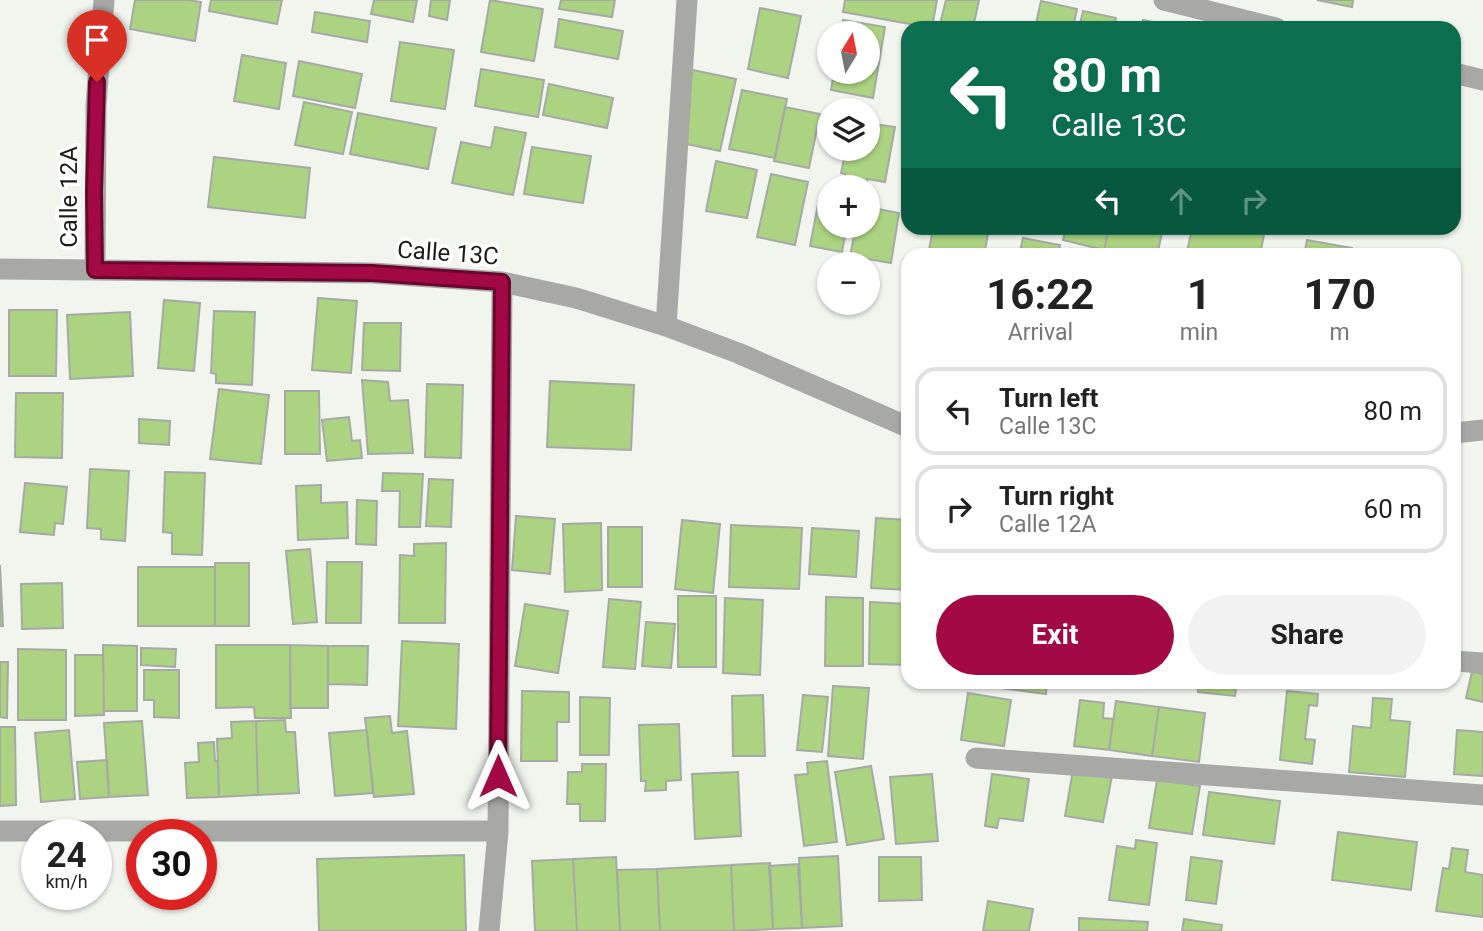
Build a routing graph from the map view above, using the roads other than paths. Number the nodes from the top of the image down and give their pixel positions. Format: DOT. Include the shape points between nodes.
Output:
graph roads {
  1 [pos="104,0"];
  2 [pos="687,0"];
  3 [pos="1164,0"];
  4 [pos="1248,21"];
  5 [pos="1461,75"];
  6 [pos="1483,80"];
  7 [pos="0,269"];
  8 [pos="95,270"];
  9 [pos="502,282"];
  10 [pos="666,326"];
  11 [pos="901,424"];
  12 [pos="1483,430"];
  13 [pos="1461,432"];
  14 [pos="1461,661"];
  15 [pos="1483,663"];
  16 [pos="976,758"];
  17 [pos="1483,794"];
  18 [pos="0,831"];
  19 [pos="498,831"];
  20 [pos="489,931"];
  1 -- 8 [label="street, Calle 12A" via="96,105"];
  2 -- 10 [label="street"];
  3 -- 4 [label="street"];
  5 -- 6 [label="street"];
  7 -- 8 [label="street, Calle 13C"];
  8 -- 9 [label="street, Calle 13C" via="372,273"];
  9 -- 10 [label="street, Calle 13C" via="576,298"];
  9 -- 19 [label="street"];
  10 -- 11 [label="street, Calle 13C"];
  12 -- 13 [label="street"];
  14 -- 15 [label="street"];
  16 -- 17 [label="street"];
  18 -- 19 [label="street"];
  19 -- 20 [label="street"];
}
